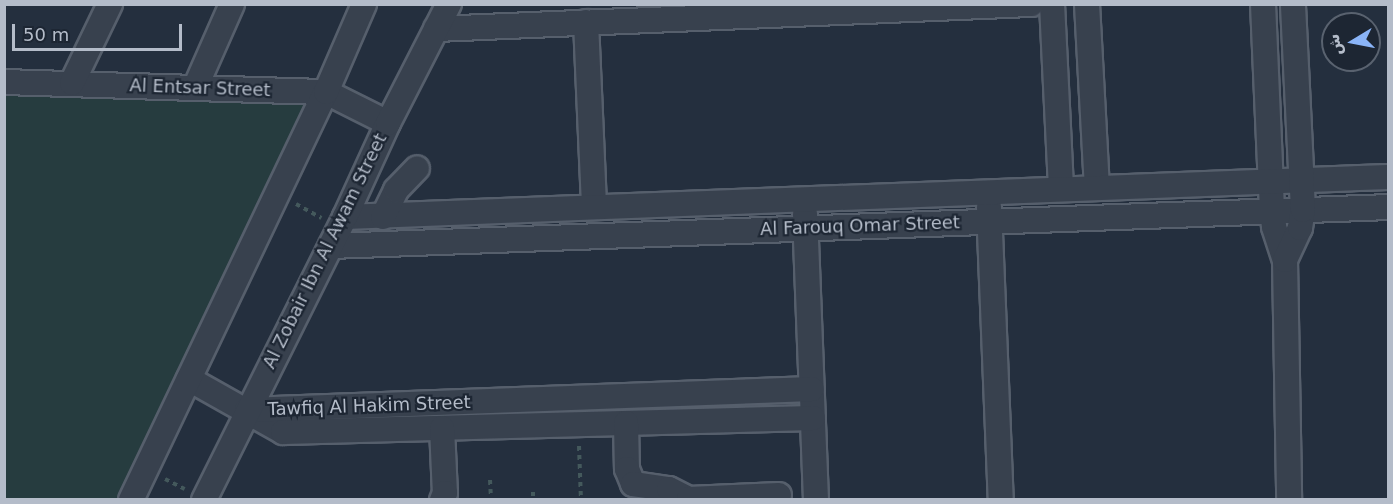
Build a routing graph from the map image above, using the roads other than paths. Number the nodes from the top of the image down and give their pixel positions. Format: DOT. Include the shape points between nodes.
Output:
graph roads {
  1 [pos="110,4"];
  2 [pos="232,4"];
  3 [pos="364,4"];
  4 [pos="449,4"];
  5 [pos="1030,4"];
  6 [pos="1052,4"];
  7 [pos="1087,4"];
  8 [pos="1263,4"];
  9 [pos="1293,4"];
  10 [pos="586,22"];
  11 [pos="436,29"];
  12 [pos="4,82"];
  13 [pos="72,83"];
  14 [pos="195,88"];
  15 [pos="326,92"];
  16 [pos="388,123"];
  17 [pos="417,168"];
  18 [pos="1389,177"];
  19 [pos="1302,180"];
  20 [pos="1271,182"];
  21 [pos="1097,188"];
  22 [pos="1061,189"];
  23 [pos="988,192"];
  24 [pos="545,196"];
  25 [pos="804,200"];
  26 [pos="594,207"];
  27 [pos="1389,207"];
  28 [pos="385,210"];
  29 [pos="1303,210"];
  30 [pos="1272,212"];
  31 [pos="337,214"];
  32 [pos="989,222"];
  33 [pos="805,228"];
  34 [pos="331,246"];
  35 [pos="1285,260"];
  36 [pos="189,379"];
  37 [pos="812,389"];
  38 [pos="631,396"];
  39 [pos="247,410"];
  40 [pos="813,418"];
  41 [pos="433,420"];
  42 [pos="629,423"];
  43 [pos="779,495"];
  44 [pos="204,499"];
  45 [pos="131,500"];
  46 [pos="442,500"];
  47 [pos="816,500"];
  48 [pos="1001,500"];
  49 [pos="1289,500"];
  1 -- 13 [label="street"];
  2 -- 14 [label="street"];
  3 -- 15 [label="street"];
  4 -- 11 [label="street, Al Zobair Ibn Al Awam Street"];
  5 -- 10 [label="street"];
  6 -- 22 [label="street"];
  7 -- 21 [label="street"];
  8 -- 20 [label="street"];
  9 -- 19 [label="street"];
  10 -- 11 [label="street"];
  10 -- 26 [label="street"];
  11 -- 16 [label="street, Al Zobair Ibn Al Awam Street"];
  12 -- 13 [label="street, Al Entsar Street"];
  13 -- 14 [label="street, Al Entsar Street"];
  14 -- 15 [label="street, Al Entsar Street"];
  15 -- 16 [label="street, Al Entsar Street"];
  15 -- 36 [label="street"];
  16 -- 31 [label="street, Al Zobair Ibn Al Awam Street"];
  17 -- 28 [label="street" via="400,184"];
  18 -- 19 [label="street, Al Farouq Omar Street"];
  19 -- 20 [label="street, Al Farouq Omar Street"];
  19 -- 29 [label="street"];
  20 -- 21 [label="street, Al Farouq Omar Street"];
  20 -- 30 [label="street"];
  21 -- 22 [label="street, Al Farouq Omar Street"];
  22 -- 23 [label="street, Al Farouq Omar Street"];
  23 -- 25 [label="street, Al Farouq Omar Street"];
  23 -- 32 [label="street"];
  24 -- 28 [label="street"];
  25 -- 26 [label="street, Al Farouq Omar Street"];
  25 -- 33 [label="street"];
  26 -- 28 [label="street, Al Farouq Omar Street"];
  27 -- 29 [label="street, Al Farouq Omar Street"];
  28 -- 31 [label="street, Al Farouq Omar Street"];
  29 -- 30 [label="street, Al Farouq Omar Street"];
  29 -- 35 [label="street" via="1300,228"];
  30 -- 32 [label="street, Al Farouq Omar Street"];
  30 -- 35 [label="street"];
  31 -- 34 [label="street, Al Zobair Ibn Al Awam Street"];
  32 -- 33 [label="street, Al Farouq Omar Street"];
  32 -- 48 [label="street"];
  33 -- 34 [label="street, Al Farouq Omar Street"];
  33 -- 37 [label="street"];
  34 -- 39 [label="street, Al Zobair Ibn Al Awam Street"];
  35 -- 49 [label="street"];
  36 -- 39 [label="street, Tawfiq Al Hakim Street"];
  36 -- 45 [label="street"];
  37 -- 38 [label="street, Tawfiq Al Hakim Street"];
  37 -- 40 [label="street"];
  38 -- 41 [label="street, Tawfiq Al Hakim Street"];
  38 -- 42 [label="street"];
  39 -- 41 [label="street, Tawfiq Al Hakim Street" via="283,432"];
  39 -- 44 [label="street, Al Zobair Ibn Al Awam Street"];
  40 -- 42 [label="street, Tawfiq Al Hakim Street"];
  40 -- 47 [label="street"];
  41 -- 42 [label="street, Tawfiq Al Hakim Street"];
  41 -- 46 [label="street" via="445,493"];
  42 -- 43 [label="street" via="627,469 633,484 669,489 689,499"];
}
